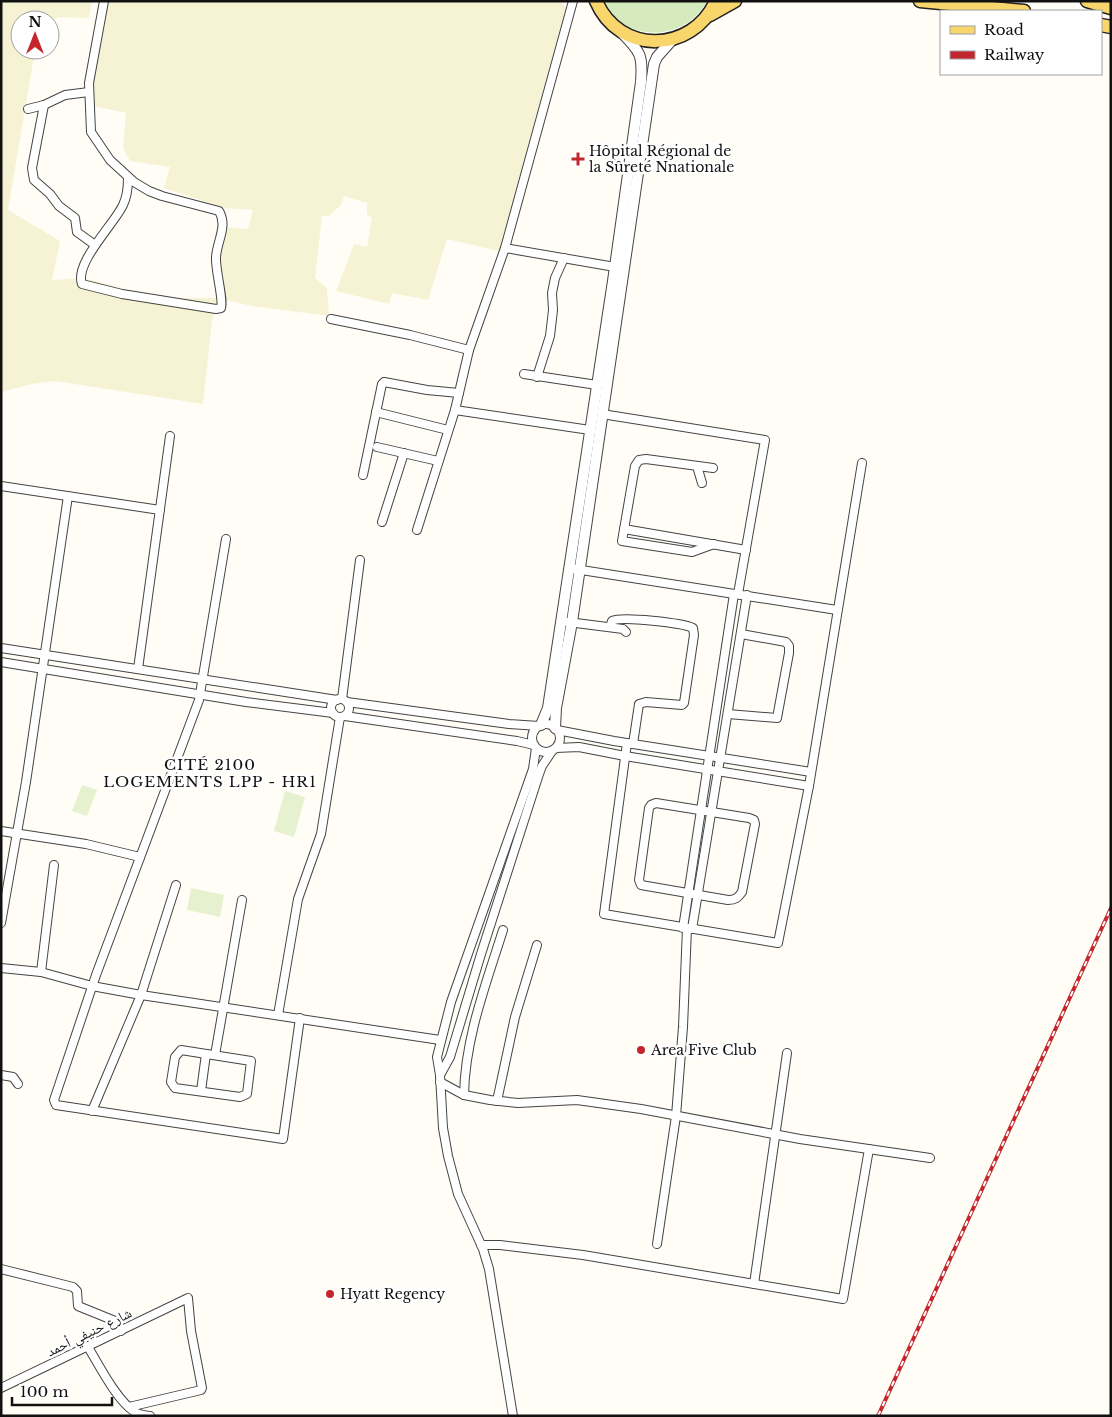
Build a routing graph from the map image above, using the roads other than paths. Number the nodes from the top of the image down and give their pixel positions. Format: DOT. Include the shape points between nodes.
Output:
graph roads {
  1 [pos="104,1"];
  2 [pos="572,1"];
  3 [pos="587,1"];
  4 [pos="716,1"];
  5 [pos="735,1"];
  6 [pos="920,1"];
  7 [pos="1087,1"];
  8 [pos="598,6"];
  9 [pos="1111,8"];
  10 [pos="1014,10"];
  11 [pos="706,18"];
  12 [pos="620,31"];
  13 [pos="673,39"];
  14 [pos="89,92"];
  15 [pos="44,106"];
  16 [pos="28,109"];
  17 [pos="128,178"];
  18 [pos="628,207"];
  19 [pos="94,245"];
  20 [pos="505,248"];
  21 [pos="564,258"];
  22 [pos="615,267"];
  23 [pos="617,282"];
  24 [pos="331,318"];
  25 [pos="469,350"];
  26 [pos="524,374"];
  27 [pos="536,377"];
  28 [pos="597,385"];
  29 [pos="459,393"];
  30 [pos="455,410"];
  31 [pos="376,412"];
  32 [pos="602,414"];
  33 [pos="448,430"];
  34 [pos="590,430"];
  35 [pos="170,436"];
  36 [pos="377,447"];
  37 [pos="404,453"];
  38 [pos="438,461"];
  39 [pos="862,463"];
  40 [pos="697,466"];
  41 [pos="712,468"];
  42 [pos="363,475"];
  43 [pos="702,483"];
  44 [pos="1,486"];
  45 [pos="68,496"];
  46 [pos="160,510"];
  47 [pos="382,522"];
  48 [pos="624,529"];
  49 [pos="417,530"];
  50 [pos="226,539"];
  51 [pos="714,544"];
  52 [pos="746,550"];
  53 [pos="360,560"];
  54 [pos="574,568"];
  55 [pos="736,594"];
  56 [pos="747,595"];
  57 [pos="837,610"];
  58 [pos="561,620"];
  59 [pos="572,622"];
  60 [pos="610,627"];
  61 [pos="626,632"];
  62 [pos="741,634"];
  63 [pos="1,648"];
  64 [pos="44,655"];
  65 [pos="1,662"];
  66 [pos="42,668"];
  67 [pos="138,669"];
  68 [pos="203,679"];
  69 [pos="200,695"];
  70 [pos="342,700"];
  71 [pos="728,714"];
  72 [pos="339,715"];
  73 [pos="540,726"];
  74 [pos="556,729"];
  75 [pos="630,744"];
  76 [pos="535,746"];
  77 [pos="554,749"];
  78 [pos="625,756"];
  79 [pos="709,756"];
  80 [pos="721,758"];
  81 [pos="706,769"];
  82 [pos="719,771"];
  83 [pos="811,772"];
  84 [pos="809,786"];
  85 [pos="700,810"];
  86 [pos="712,812"];
  87 [pos="1,830"];
  88 [pos="17,833"];
  89 [pos="140,857"];
  90 [pos="54,865"];
  91 [pos="176,885"];
  92 [pos="688,894"];
  93 [pos="698,896"];
  94 [pos="242,900"];
  95 [pos="1,923"];
  96 [pos="688,928"];
  97 [pos="503,930"];
  98 [pos="537,945"];
  99 [pos="1,968"];
  100 [pos="40,972"];
  101 [pos="92,986"];
  102 [pos="141,995"];
  103 [pos="223,1007"];
  104 [pos="278,1015"];
  105 [pos="300,1018"];
  106 [pos="440,1040"];
  107 [pos="787,1053"];
  108 [pos="206,1054"];
  109 [pos="215,1055"];
  110 [pos="1,1075"];
  111 [pos="440,1079"];
  112 [pos="18,1084"];
  113 [pos="201,1091"];
  114 [pos="464,1095"];
  115 [pos="497,1101"];
  116 [pos="92,1111"];
  117 [pos="676,1116"];
  118 [pos="776,1134"];
  119 [pos="869,1149"];
  120 [pos="930,1158"];
  121 [pos="658,1244"];
  122 [pos="481,1245"];
  123 [pos="1,1269"];
  124 [pos="754,1284"];
  125 [pos="121,1331"];
  126 [pos="88,1346"];
  127 [pos="1,1388"];
  128 [pos="129,1407"];
  129 [pos="150,1416"];
  130 [pos="512,1416"];
  1 -- 14 [label="street"];
  2 -- 20 [label="street"];
  3 -- 8 [label="main road"];
  4 -- 11 [label="main road"];
  5 -- 11 [label="main road"];
  6 -- 10 [label="main road"];
  7 -- 9 [label="main road"];
  8 -- 12 [label="main road"];
  11 -- 13 [label="main road" via="685,35"];
  12 -- 13 [label="main road" via="636,39 655,42"];
  12 -- 18 [label="street" via="639,53 643,67"];
  13 -- 18 [label="street" via="654,64"];
  14 -- 15 [label="street" via="64,95"];
  14 -- 17 [label="street" via="91,132 110,160"];
  15 -- 16 [label="street"];
  15 -- 19 [label="street" via="32,168 34,180 75,218 77,232"];
  17 -- 19 [label="street" via="122,208"];
  17 -- 19 [label="street" via="150,191 219,212 224,221 216,261 222,306 216,309 84,285 81,276"];
  18 -- 22 [label="street"];
  18 -- 23 [label="street"];
  20 -- 21 [label="street"];
  20 -- 25 [label="street"];
  21 -- 22 [label="street"];
  21 -- 27 [label="street" via="552,293 550,336"];
  22 -- 23 [label="street"];
  23 -- 28 [label="street"];
  23 -- 32 [label="street"];
  24 -- 25 [label="street"];
  25 -- 29 [label="street"];
  26 -- 27 [label="street"];
  27 -- 28 [label="street"];
  28 -- 34 [label="street"];
  29 -- 30 [label="street"];
  29 -- 31 [label="street" via="384,382"];
  30 -- 33 [label="street"];
  30 -- 34 [label="street"];
  31 -- 33 [label="street"];
  31 -- 42 [label="street"];
  32 -- 52 [label="street" via="765,440"];
  32 -- 54 [label="street"];
  33 -- 38 [label="street"];
  34 -- 54 [label="street"];
  35 -- 46 [label="street"];
  36 -- 37 [label="street"];
  37 -- 38 [label="street"];
  37 -- 47 [label="street"];
  38 -- 49 [label="street"];
  39 -- 57 [label="street"];
  40 -- 41 [label="street"];
  40 -- 43 [label="street"];
  40 -- 48 [label="street" via="639,460 635,466"];
  44 -- 45 [label="street"];
  45 -- 46 [label="street"];
  45 -- 64 [label="street"];
  46 -- 67 [label="street"];
  48 -- 51 [label="street"];
  48 -- 51 [label="street" via="622,541 692,552"];
  50 -- 68 [label="street"];
  51 -- 52 [label="street"];
  52 -- 55 [label="street"];
  53 -- 70 [label="street"];
  54 -- 55 [label="street"];
  54 -- 58 [label="street"];
  54 -- 59 [label="street"];
  55 -- 56 [label="street"];
  55 -- 79 [label="street"];
  56 -- 57 [label="street"];
  56 -- 62 [label="street"];
  57 -- 83 [label="street"];
  58 -- 59 [label="street"];
  58 -- 73 [label="street" via="548,708"];
  59 -- 60 [label="street"];
  59 -- 74 [label="street" via="556,708"];
  60 -- 61 [label="street"];
  60 -- 75 [label="street" via="617,619 632,619 690,627 694,632 684,703 639,704"];
  62 -- 71 [label="street"];
  62 -- 71 [label="street" via="786,642 789,653 778,718"];
  63 -- 64 [label="street"];
  64 -- 66 [label="street"];
  64 -- 67 [label="street"];
  65 -- 66 [label="street"];
  66 -- 69 [label="street"];
  66 -- 88 [label="street"];
  67 -- 68 [label="street"];
  68 -- 69 [label="street"];
  68 -- 70 [label="street"];
  69 -- 72 [label="street"];
  69 -- 89 [label="street"];
  70 -- 72 [label="street" via="349,708"];
  70 -- 72 [label="street" via="332,704"];
  70 -- 73 [label="street"];
  71 -- 80 [label="street"];
  72 -- 76 [label="street" via="517,740"];
  72 -- 104 [label="street" via="321,834 298,899"];
  73 -- 74 [label="street" via="549,725"];
  73 -- 76 [label="street" via="533,733"];
  74 -- 75 [label="street"];
  74 -- 77 [label="street" via="560,739"];
  75 -- 78 [label="street"];
  75 -- 79 [label="street"];
  76 -- 77 [label="street" via="544,752"];
  76 -- 106 [label="street" via="532,769"];
  77 -- 78 [label="street" via="578,747"];
  77 -- 111 [label="street" via="538,774"];
  78 -- 81 [label="street"];
  78 -- 96 [label="street" via="604,914"];
  79 -- 80 [label="street"];
  79 -- 81 [label="street"];
  80 -- 82 [label="street"];
  80 -- 83 [label="street"];
  81 -- 82 [label="street"];
  81 -- 85 [label="street"];
  82 -- 84 [label="street"];
  82 -- 86 [label="street"];
  83 -- 84 [label="street"];
  84 -- 96 [label="street" via="778,943"];
  85 -- 86 [label="street"];
  85 -- 92 [label="street"];
  85 -- 92 [label="street" via="656,803 649,808 639,883"];
  86 -- 93 [label="street"];
  86 -- 93 [label="street" via="751,818 755,824 740,896 733,900"];
  87 -- 88 [label="street"];
  88 -- 89 [label="street"];
  88 -- 95 [label="street"];
  89 -- 101 [label="street"];
  90 -- 100 [label="street"];
  91 -- 102 [label="street"];
  92 -- 93 [label="street"];
  92 -- 96 [label="street"];
  93 -- 96 [label="street"];
  94 -- 103 [label="street"];
  96 -- 117 [label="street"];
  97 -- 114 [label="street" via="469,1046"];
  98 -- 115 [label="street" via="515,1016"];
  99 -- 100 [label="street"];
  100 -- 101 [label="street"];
  101 -- 102 [label="street"];
  101 -- 116 [label="street" via="54,1100 56,1105"];
  102 -- 103 [label="street"];
  102 -- 116 [label="street"];
  103 -- 104 [label="street"];
  103 -- 109 [label="street"];
  104 -- 105 [label="street"];
  105 -- 106 [label="street"];
  105 -- 116 [label="street" via="283,1139"];
  106 -- 111 [label="street"];
  107 -- 118 [label="street"];
  108 -- 109 [label="street"];
  108 -- 113 [label="street"];
  108 -- 113 [label="street" via="181,1050 175,1057 172,1082 175,1088"];
  109 -- 113 [label="street" via="251,1061 247,1094 240,1097"];
  110 -- 112 [label="street" via="14,1077"];
  111 -- 114 [label="street"];
  111 -- 122 [label="street" via="448,1156 458,1194"];
  114 -- 115 [label="street"];
  115 -- 117 [label="street" via="577,1100"];
  117 -- 118 [label="street"];
  117 -- 121 [label="street"];
  118 -- 119 [label="street"];
  118 -- 124 [label="street"];
  119 -- 120 [label="street"];
  119 -- 124 [label="street" via="843,1299"];
  122 -- 124 [label="street" via="583,1255"];
  122 -- 130 [label="street" via="489,1268"];
  123 -- 125 [label="street" via="73,1287 78,1306 115,1321"];
  125 -- 126 [label="street, شارع حنيفي أحمد"];
  125 -- 128 [label="street, شارع حنيفي أحمد" via="188,1298 201,1390"];
  126 -- 127 [label="street, شارع حنيفي أحمد"];
  126 -- 128 [label="street" via="110,1385"];
  128 -- 129 [label="street"];
}
